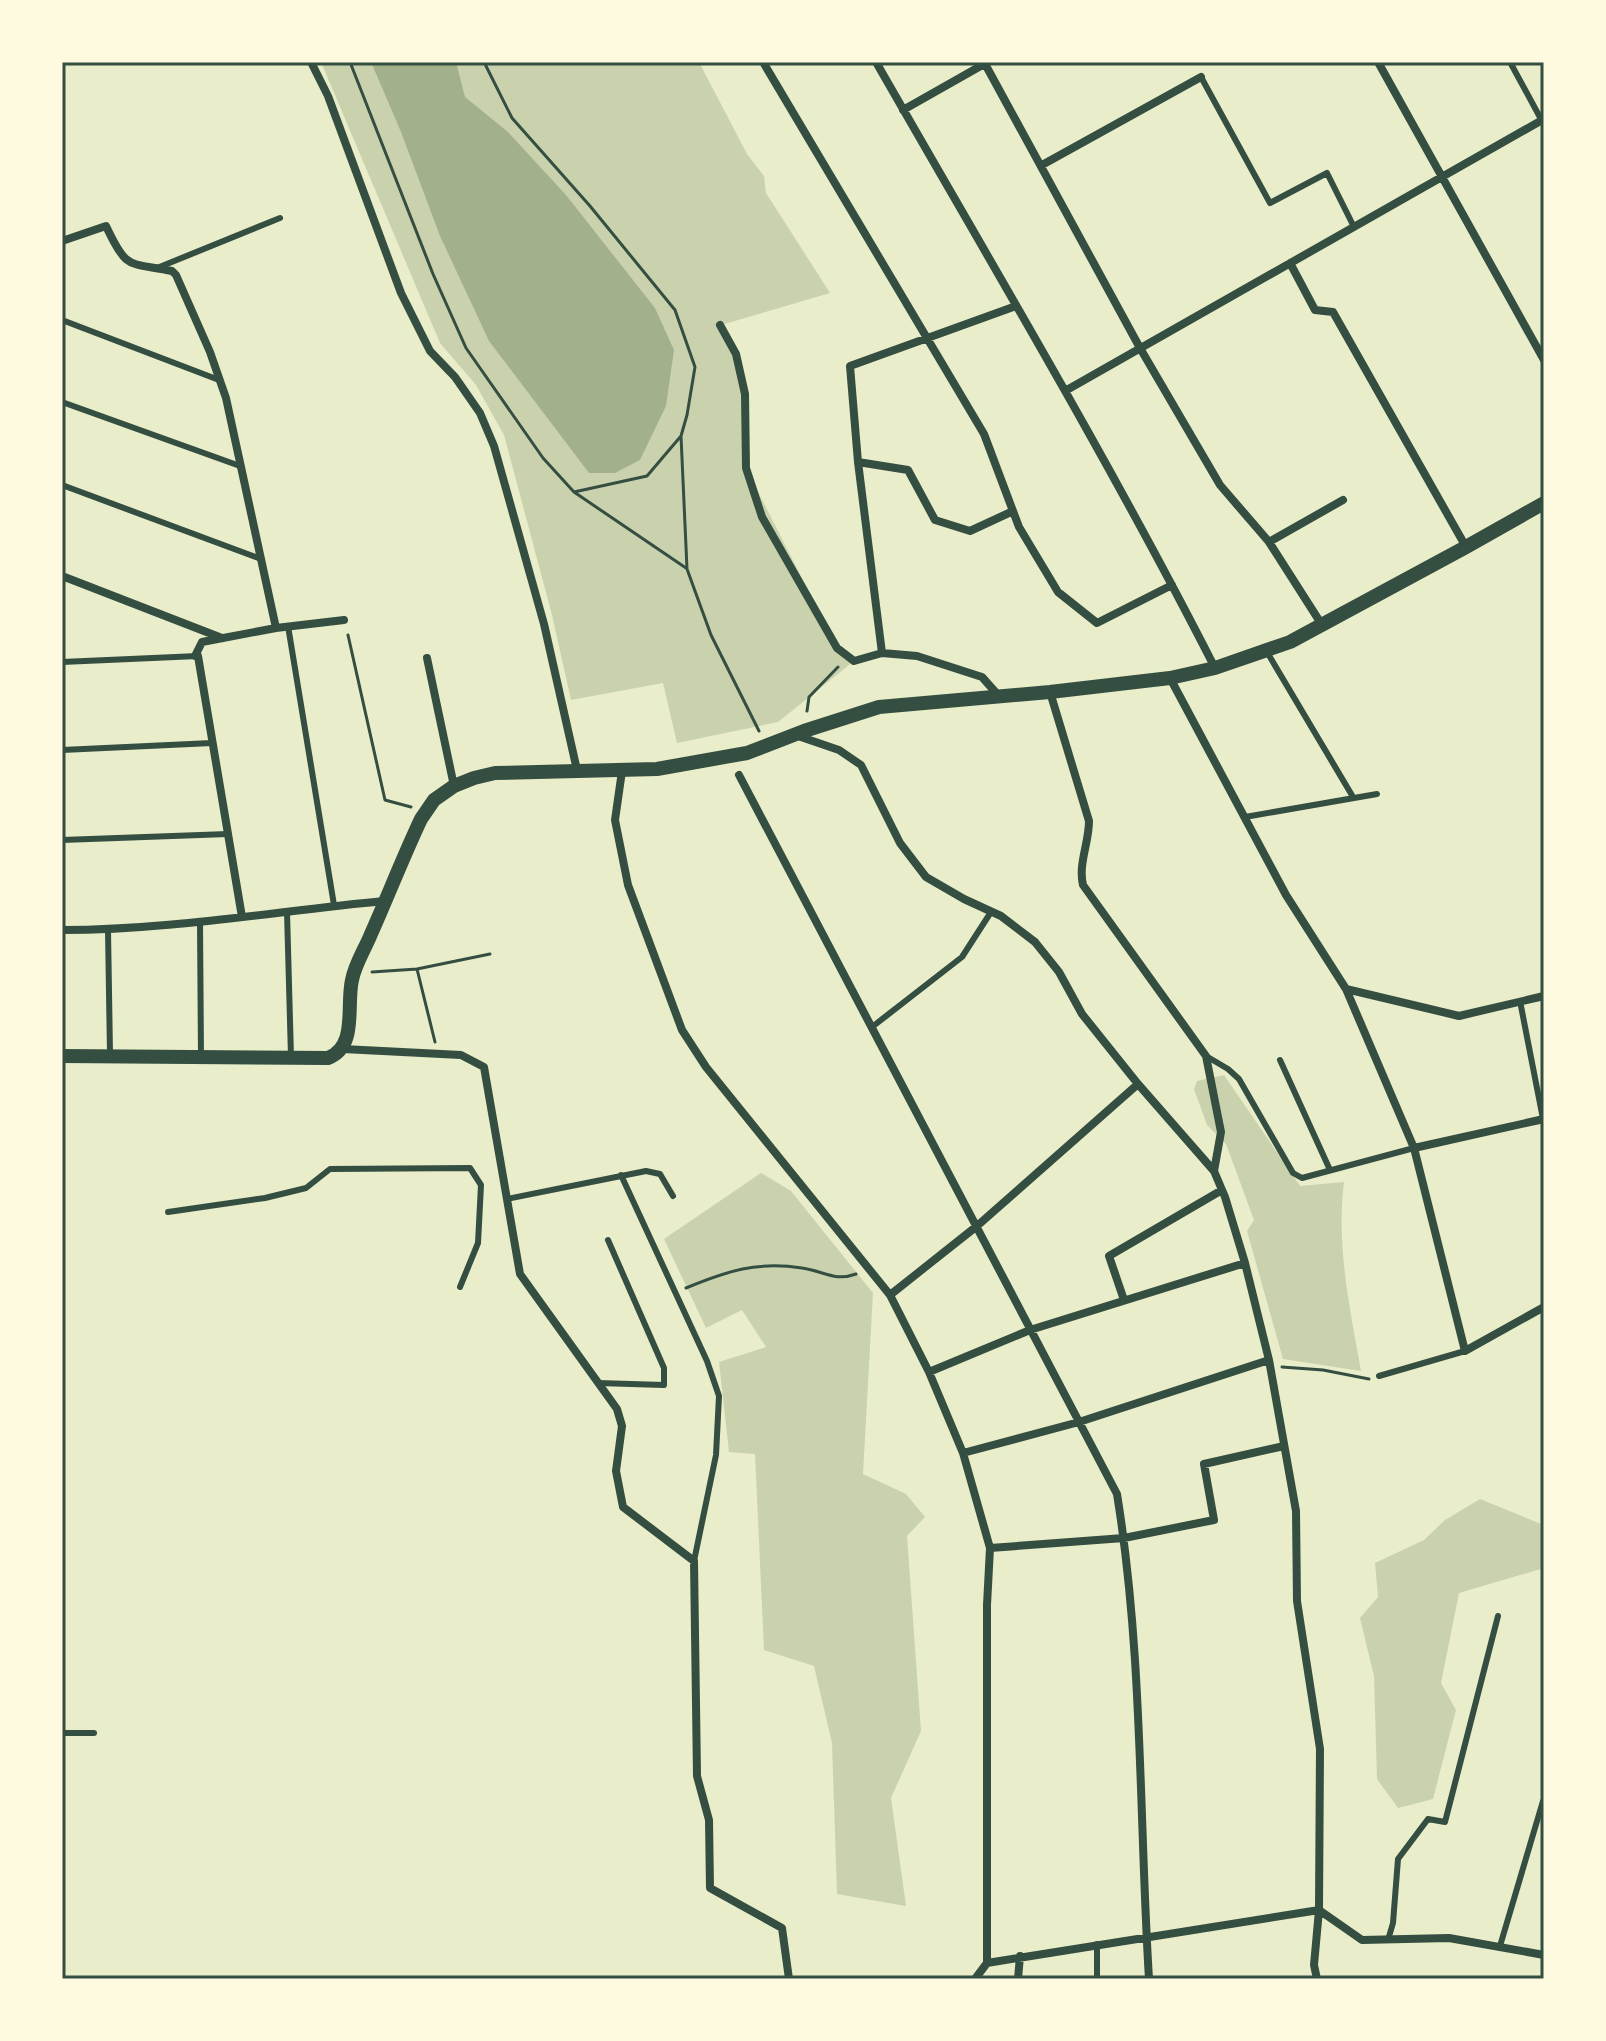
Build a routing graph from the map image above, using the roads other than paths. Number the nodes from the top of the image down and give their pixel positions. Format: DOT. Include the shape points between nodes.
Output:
graph roads {
  1 [pos="311,62"];
  2 [pos="763,62"];
  3 [pos="876,62"];
  4 [pos="1378,62"];
  5 [pos="1510,62"];
  6 [pos="985,63"];
  7 [pos="1201,77"];
  8 [pos="903,110"];
  9 [pos="1543,120"];
  10 [pos="1042,165"];
  11 [pos="1442,177"];
  12 [pos="280,218"];
  13 [pos="1354,227"];
  14 [pos="62,241"];
  15 [pos="1290,263"];
  16 [pos="157,268"];
  17 [pos="1016,306"];
  18 [pos="62,320"];
  19 [pos="720,325"];
  20 [pos="928,337"];
  21 [pos="1140,348"];
  22 [pos="1544,360"];
  23 [pos="219,380"];
  24 [pos="1065,391"];
  25 [pos="62,402"];
  26 [pos="858,462"];
  27 [pos="240,466"];
  28 [pos="62,485"];
  29 [pos="1343,500"];
  30 [pos="1544,503"];
  31 [pos="1013,511"];
  32 [pos="1269,542"];
  33 [pos="1466,547"];
  34 [pos="261,559"];
  35 [pos="62,576"];
  36 [pos="1172,585"];
  37 [pos="344,620"];
  38 [pos="1322,625"];
  39 [pos="288,626"];
  40 [pos="276,628"];
  41 [pos="222,638"];
  42 [pos="1267,652"];
  43 [pos="882,653"];
  44 [pos="196,656"];
  45 [pos="427,658"];
  46 [pos="62,662"];
  47 [pos="1215,668"];
  48 [pos="1170,678"];
  49 [pos="1050,692"];
  50 [pos="998,695"];
  51 [pos="799,733"];
  52 [pos="212,743"];
  53 [pos="62,750"];
  54 [pos="577,770"];
  55 [pos="622,771"];
  56 [pos="739,775"];
  57 [pos="454,786"];
  58 [pos="1377,794"];
  59 [pos="1353,797"];
  60 [pos="1245,817"];
  61 [pos="228,834"];
  62 [pos="62,840"];
  63 [pos="384,901"];
  64 [pos="334,905"];
  65 [pos="287,912"];
  66 [pos="991,912"];
  67 [pos="242,917"];
  68 [pos="200,922"];
  69 [pos="62,930"];
  70 [pos="108,930"];
  71 [pos="1346,989"];
  72 [pos="1544,996"];
  73 [pos="1520,1001"];
  74 [pos="872,1027"];
  75 [pos="343,1049"];
  76 [pos="62,1056"];
  77 [pos="1206,1056"];
  78 [pos="110,1057"];
  79 [pos="291,1057"];
  80 [pos="201,1058"];
  81 [pos="1280,1060"];
  82 [pos="1138,1084"];
  83 [pos="1544,1121"];
  84 [pos="1414,1148"];
  85 [pos="1330,1170"];
  86 [pos="1214,1171"];
  87 [pos="621,1175"];
  88 [pos="1222,1190"];
  89 [pos="673,1196"];
  90 [pos="507,1199"];
  91 [pos="168,1212"];
  92 [pos="977,1226"];
  93 [pos="608,1240"];
  94 [pos="1245,1263"];
  95 [pos="460,1287"];
  96 [pos="890,1295"];
  97 [pos="1124,1300"];
  98 [pos="1544,1307"];
  99 [pos="1030,1330"];
  100 [pos="1465,1351"];
  101 [pos="1270,1363"];
  102 [pos="929,1372"];
  103 [pos="1379,1376"];
  104 [pos="598,1383"];
  105 [pos="1079,1422"];
  106 [pos="1284,1446"];
  107 [pos="963,1453"];
  108 [pos="1124,1538"];
  109 [pos="990,1548"];
  110 [pos="694,1561"];
  111 [pos="1498,1616"];
  112 [pos="62,1733"];
  113 [pos="94,1733"];
  114 [pos="1543,1801"];
  115 [pos="1319,1910"];
  116 [pos="1147,1936"];
  117 [pos="1388,1940"];
  118 [pos="1097,1944"];
  119 [pos="1500,1946"];
  120 [pos="1544,1955"];
  121 [pos="1020,1956"];
  122 [pos="987,1963"];
  123 [pos="789,1979"];
  124 [pos="975,1979"];
  125 [pos="1018,1979"];
  126 [pos="1097,1979"];
  127 [pos="1149,1979"];
  128 [pos="1317,1979"];
  1 -- 54 [label="street" via="401,293 430,351 480,413 494,446 544,624"];
  2 -- 20 [label="street"];
  3 -- 8 [label="street"];
  4 -- 11 [label="street"];
  5 -- 9 [label="lane"];
  6 -- 8 [label="street"];
  6 -- 10 [label="street"];
  7 -- 10 [label="street"];
  7 -- 13 [label="lane" via="1270,203 1327,173"];
  8 -- 17 [label="street"];
  9 -- 11 [label="street"];
  10 -- 21 [label="street"];
  11 -- 13 [label="street"];
  11 -- 22 [label="street"];
  12 -- 16 [label="lane"];
  13 -- 15 [label="street"];
  14 -- 16 [label="street" via="106,226 119,255 132,264"];
  15 -- 21 [label="street"];
  15 -- 33 [label="street" via="1315,310 1333,312"];
  16 -- 23 [label="street" via="176,275"];
  17 -- 20 [label="street"];
  17 -- 24 [label="street"];
  18 -- 23 [label="lane"];
  19 -- 43 [label="street" via="736,354 745,394 746,468 762,517 837,648 854,661"];
  20 -- 26 [label="street" via="850,366"];
  20 -- 31 [label="street" via="984,434"];
  21 -- 24 [label="street"];
  21 -- 32 [label="street" via="1220,485"];
  23 -- 27 [label="street"];
  24 -- 36 [label="street"];
  25 -- 27 [label="lane"];
  26 -- 31 [label="street" via="908,470 935,520 970,531"];
  26 -- 43 [label="street"];
  27 -- 34 [label="street"];
  28 -- 34 [label="lane"];
  29 -- 32 [label="street"];
  30 -- 33 [label="street"];
  31 -- 36 [label="street" via="1058,592 1097,623"];
  32 -- 38 [label="street"];
  33 -- 38 [label="street"];
  34 -- 40 [label="street"];
  35 -- 41 [label="street"];
  36 -- 47 [label="street"];
  37 -- 39 [label="street"];
  38 -- 42 [label="street"];
  39 -- 40 [label="street"];
  39 -- 64 [label="lane"];
  40 -- 41 [label="street"];
  41 -- 44 [label="street" via="202,642"];
  42 -- 47 [label="street"];
  42 -- 59 [label="lane"];
  43 -- 50 [label="street" via="917,656 982,677"];
  44 -- 46 [label="lane"];
  44 -- 52 [label="street"];
  45 -- 57 [label="street"];
  47 -- 48 [label="street"];
  48 -- 49 [label="street"];
  48 -- 60 [label="street"];
  49 -- 50 [label="street"];
  49 -- 77 [label="street" via="1089,821 1080,872 1083,885"];
  50 -- 51 [label="street" via="879,707"];
  51 -- 55 [label="street" via="731,757"];
  51 -- 66 [label="street" via="861,765 900,843 926,877"];
  52 -- 53 [label="lane"];
  52 -- 61 [label="street"];
  54 -- 55 [label="street"];
  54 -- 57 [label="street" via="495,773"];
  55 -- 96 [label="street" via="615,820 628,885 682,1030"];
  56 -- 74 [label="street"];
  57 -- 63 [label="street" via="426,811"];
  58 -- 59 [label="lane"];
  59 -- 60 [label="lane"];
  60 -- 71 [label="street" via="1286,895"];
  61 -- 62 [label="lane"];
  61 -- 67 [label="street"];
  63 -- 64 [label="street"];
  63 -- 75 [label="street" via="355,969"];
  64 -- 65 [label="street"];
  65 -- 67 [label="street"];
  65 -- 79 [label="lane"];
  66 -- 74 [label="lane" via="962,957"];
  66 -- 82 [label="street" via="1035,942 1082,1014"];
  67 -- 68 [label="street"];
  68 -- 70 [label="street"];
  68 -- 80 [label="lane"];
  69 -- 70 [label="street"];
  70 -- 78 [label="lane"];
  71 -- 73 [label="street" via="1459,1016"];
  71 -- 84 [label="street"];
  72 -- 73 [label="street"];
  73 -- 83 [label="lane"];
  74 -- 92 [label="street"];
  75 -- 79 [label="street" via="328,1058"];
  75 -- 90 [label="street" via="461,1055 484,1067"];
  76 -- 78 [label="street"];
  77 -- 85 [label="lane" via="1239,1079 1293,1173 1302,1178"];
  77 -- 86 [label="street" via="1221,1132"];
  78 -- 80 [label="street"];
  79 -- 80 [label="street"];
  81 -- 85 [label="lane"];
  82 -- 86 [label="street"];
  82 -- 92 [label="street"];
  83 -- 84 [label="street"];
  84 -- 85 [label="lane"];
  84 -- 100 [label="street"];
  86 -- 88 [label="street"];
  87 -- 89 [label="lane" via="660,1174"];
  87 -- 90 [label="lane"];
  87 -- 110 [label="lane" via="719,1396 716,1455"];
  88 -- 94 [label="street"];
  88 -- 97 [label="street" via="1109,1256"];
  90 -- 104 [label="street" via="520,1274"];
  91 -- 95 [label="lane" via="306,1188 330,1169 470,1168 481,1185 478,1243"];
  92 -- 96 [label="street"];
  92 -- 99 [label="street"];
  93 -- 104 [label="lane" via="664,1368 664,1385"];
  94 -- 97 [label="street"];
  94 -- 101 [label="street"];
  96 -- 102 [label="street"];
  97 -- 99 [label="street"];
  98 -- 100 [label="street"];
  99 -- 102 [label="street"];
  99 -- 105 [label="street"];
  100 -- 103 [label="lane"];
  101 -- 105 [label="street"];
  101 -- 106 [label="street"];
  102 -- 107 [label="street"];
  104 -- 110 [label="street" via="622,1426 616,1471 623,1507"];
  105 -- 107 [label="street"];
  105 -- 108 [label="street" via="1117,1494"];
  106 -- 108 [label="street" via="1204,1464 1214,1520"];
  106 -- 115 [label="street" via="1296,1511 1297,1601 1320,1749"];
  107 -- 109 [label="street"];
  108 -- 109 [label="street"];
  108 -- 116 [label="street" via="1141,1748"];
  109 -- 122 [label="street"];
  110 -- 123 [label="street" via="697,1776 709,1820 710,1888 782,1928"];
  111 -- 117 [label="lane" via="1445,1822 1428,1819 1398,1859"];
  112 -- 113 [label="lane"];
  114 -- 119 [label="lane"];
  115 -- 116 [label="street"];
  115 -- 117 [label="street" via="1362,1940"];
  115 -- 128 [label="street"];
  116 -- 118 [label="street"];
  116 -- 127 [label="street"];
  117 -- 119 [label="street" via="1449,1938"];
  118 -- 121 [label="street"];
  118 -- 126 [label="lane"];
  119 -- 120 [label="street"];
  121 -- 122 [label="street"];
  121 -- 125 [label="street"];
  122 -- 124 [label="street"];
}
